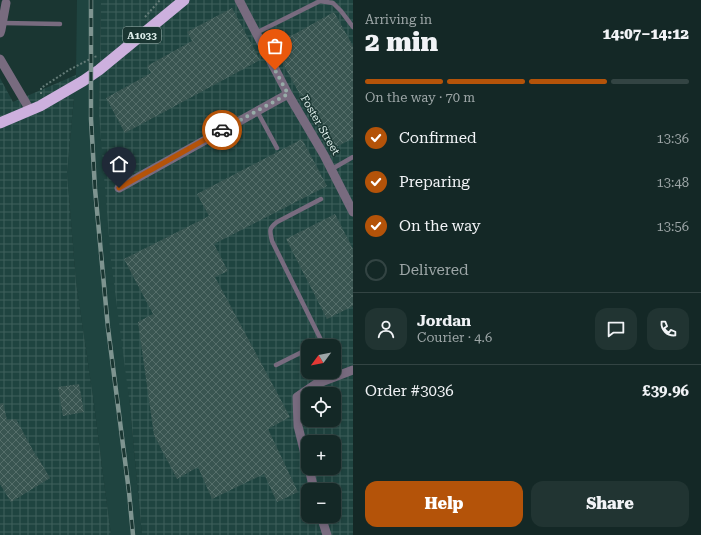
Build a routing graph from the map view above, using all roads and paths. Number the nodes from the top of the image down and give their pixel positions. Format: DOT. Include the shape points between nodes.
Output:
graph roads {
  1 [pos="160,0"];
  2 [pos="184,0"];
  3 [pos="239,0"];
  4 [pos="6,3"];
  5 [pos="144,18"];
  6 [pos="3,23"];
  7 [pos="60,24"];
  8 [pos="353,27"];
  9 [pos="0,33"];
  10 [pos="256,33"];
  11 [pos="100,56"];
  12 [pos="0,59"];
  13 [pos="288,94"];
  14 [pos="35,108"];
  15 [pos="256,111"];
  16 [pos="0,123"];
  17 [pos="277,148"];
  18 [pos="353,157"];
  19 [pos="332,169"];
  20 [pos="119,188"];
  21 [pos="321,199"];
  22 [pos="353,212"];
  23 [pos="321,339"];
  24 [pos="301,352"];
  25 [pos="276,365"];
  26 [pos="353,370"];
  27 [pos="341,374"];
  28 [pos="329,379"];
  29 [pos="301,438"];
  30 [pos="324,523"];
  31 [pos="327,535"];
  1 -- 5 [label="path"];
  2 -- 14 [label="highway, A1033" via="99,70"];
  3 -- 10 [label="street, Foster Street"];
  4 -- 6 [label="street"];
  6 -- 7 [label="lane"];
  6 -- 9 [label="street"];
  8 -- 10 [label="lane" via="332,3 320,1"];
  10 -- 13 [label="street, Foster Street"];
  11 -- 14 [label="path" via="75,67 41,88"];
  12 -- 14 [label="street"];
  13 -- 15 [label="street, Foster Street"];
  13 -- 19 [label="street, Foster Street"];
  14 -- 16 [label="highway, A1033"];
  15 -- 17 [label="lane"];
  15 -- 20 [label="street, Foster Street"];
  18 -- 19 [label="lane"];
  19 -- 22 [label="street, Foster Street"];
  21 -- 23 [label="lane" via="277,222 270,228 270,232 272,241"];
  24 -- 25 [label="lane"];
  26 -- 27 [label="street"];
  28 -- 29 [label="street" via="297,397"];
  30 -- 31 [label="street"];
}
